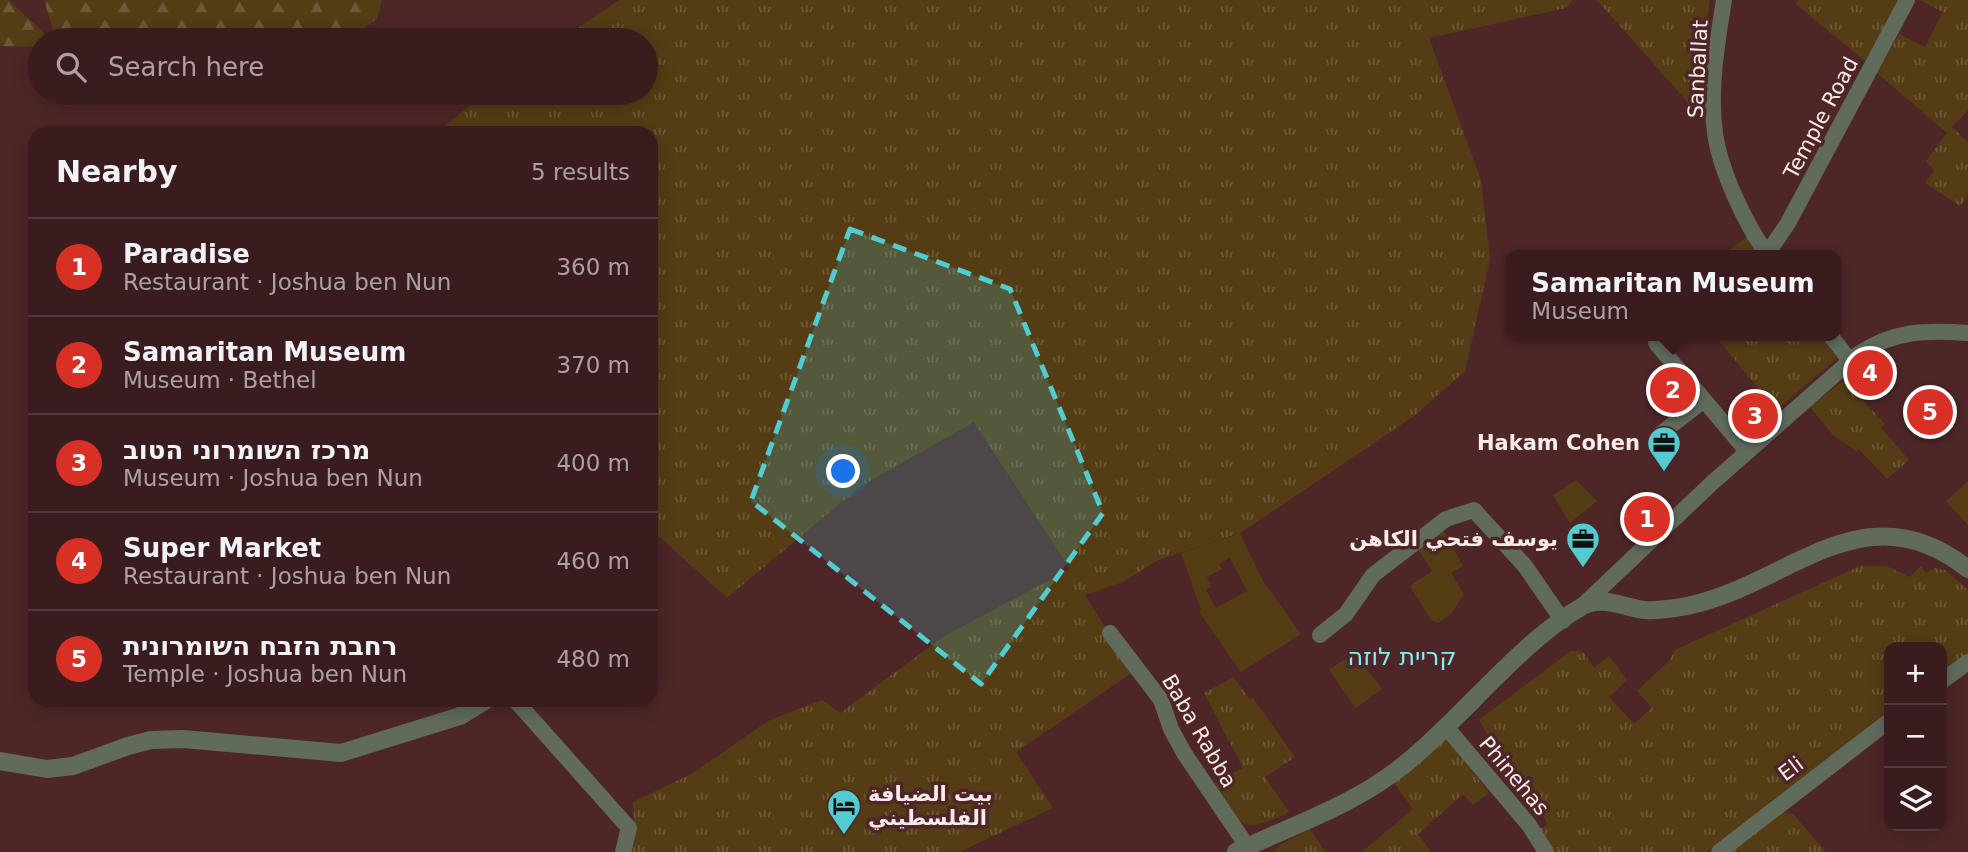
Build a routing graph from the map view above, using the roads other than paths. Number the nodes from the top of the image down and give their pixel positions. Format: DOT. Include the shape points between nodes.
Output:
graph roads {
  1 [pos="1724,0"];
  2 [pos="1907,0"];
  3 [pos="1765,250"];
  4 [pos="1771,250"];
  5 [pos="1966,330"];
  6 [pos="1834,341"];
  7 [pos="1656,343"];
  8 [pos="1850,361"];
  9 [pos="1703,401"];
  10 [pos="1659,435"];
  11 [pos="1747,451"];
  12 [pos="1968,569"];
  13 [pos="1582,606"];
  14 [pos="1563,621"];
  15 [pos="1110,633"];
  16 [pos="1320,635"];
  17 [pos="1968,662"];
  18 [pos="1947,677"];
  19 [pos="475,707"];
  20 [pos="521,707"];
  21 [pos="1884,725"];
  22 [pos="1447,728"];
  23 [pos="0,761"];
  24 [pos="1245,850"];
  25 [pos="623,852"];
  26 [pos="1546,852"];
  27 [pos="1719,852"];
  1 -- 3 [label="street, Sanballat" via="1714,85 1715,135 1734,194"];
  2 -- 4 [label="street, Temple Road"];
  5 -- 8 [label="street" via="1896,335"];
  6 -- 8 [label="street"];
  7 -- 9 [label="street"];
  8 -- 11 [label="street"];
  9 -- 10 [label="street"];
  9 -- 11 [label="street"];
  11 -- 13 [label="street"];
  12 -- 13 [label="street" via="1918,540 1870,536 1821,550 1692,605 1649,611 1607,602"];
  13 -- 14 [label="street"];
  14 -- 16 [label="street" via="1525,566 1474,510 1446,519 1373,575 1346,614"];
  14 -- 22 [label="street"];
  15 -- 24 [label="street, Baba Rabba" via="1161,700 1184,753"];
  17 -- 18 [label="street"];
  19 -- 23 [label="street" via="460,716 341,754 183,739 152,740 73,766 47,769"];
  20 -- 25 [label="street" via="629,828"];
  21 -- 27 [label="street, Eli"];
  22 -- 24 [label="street" via="1358,798"];
  22 -- 26 [label="street, Phinehas" via="1529,825"];
}
